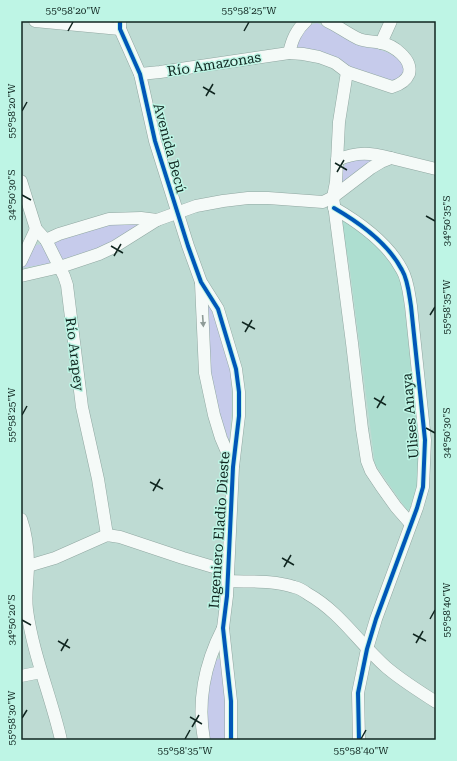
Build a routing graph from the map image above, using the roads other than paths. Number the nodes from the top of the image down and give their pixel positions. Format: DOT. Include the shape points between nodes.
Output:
graph roads {
  1 [pos="35,21"];
  2 [pos="306,21"];
  3 [pos="327,21"];
  4 [pos="391,21"];
  5 [pos="120,25"];
  6 [pos="380,43"];
  7 [pos="289,53"];
  8 [pos="347,72"];
  9 [pos="140,74"];
  10 [pos="391,158"];
  11 [pos="337,160"];
  12 [pos="436,169"];
  13 [pos="21,181"];
  14 [pos="334,203"];
  15 [pos="177,213"];
  16 [pos="156,220"];
  17 [pos="36,229"];
  18 [pos="46,240"];
  19 [pos="21,261"];
  20 [pos="60,267"];
  21 [pos="21,276"];
  22 [pos="201,282"];
  23 [pos="233,467"];
  24 [pos="21,519"];
  25 [pos="410,523"];
  26 [pos="107,535"];
  27 [pos="28,566"];
  28 [pos="227,576"];
  29 [pos="223,628"];
  30 [pos="367,648"];
  31 [pos="41,672"];
  32 [pos="21,676"];
  33 [pos="436,702"];
  34 [pos="61,740"];
  35 [pos="204,740"];
  36 [pos="231,740"];
  37 [pos="359,740"];
  1 -- 5 [label="street"];
  2 -- 7 [label="street" via="292,40"];
  3 -- 6 [label="street, Río Amazonas" via="360,39"];
  4 -- 6 [label="street"];
  5 -- 9 [label="street, Avenida Becú"];
  6 -- 8 [label="street, Río Amazonas" via="391,47 406,59 410,67 404,82 392,87"];
  7 -- 8 [label="street, Río Amazonas" via="319,57 335,63"];
  7 -- 9 [label="street, Río Amazonas"];
  8 -- 11 [label="street" via="339,122"];
  9 -- 15 [label="street, Avenida Becú" via="155,141"];
  10 -- 11 [label="street" via="362,153"];
  10 -- 12 [label="street"];
  10 -- 14 [label="street" via="371,168"];
  11 -- 14 [label="street"];
  13 -- 17 [label="street, Río Arapey"];
  14 -- 15 [label="street" via="248,198 196,206"];
  14 -- 25 [label="street" via="367,460 371,471 396,508"];
  14 -- 25 [label="street, Ulises Anaya" via="393,256 403,271 409,290 425,440 423,487"];
  15 -- 16 [label="street"];
  15 -- 22 [label="street, Avenida Becú"];
  16 -- 18 [label="street" via="109,219"];
  16 -- 20 [label="street" via="114,248"];
  17 -- 18 [label="street, Río Arapey"];
  17 -- 19 [label="street"];
  18 -- 20 [label="street, Río Arapey"];
  20 -- 21 [label="street"];
  20 -- 26 [label="street, Río Arapey" via="67,285 82,407"];
  22 -- 23 [label="street, Ingeniero Eladio Dieste, one-way" via="205,374 218,430"];
  22 -- 23 [label="street, Ingeniero Eladio Dieste" via="218,309 236,368 239,416"];
  23 -- 28 [label="street, Ingeniero Eladio Dieste"];
  24 -- 27 [label="street"];
  25 -- 30 [label="street, Ulises Anaya"];
  26 -- 27 [label="street" via="54,558"];
  26 -- 28 [label="street" via="183,558"];
  27 -- 31 [label="street" via="26,608"];
  28 -- 29 [label="street, Ingeniero Eladio Dieste"];
  28 -- 30 [label="street" via="296,587 335,614"];
  29 -- 35 [label="street, Ingeniero Eladio Dieste" via="213,647 203,691 201,714"];
  29 -- 36 [label="street, Ingeniero Eladio Dieste" via="231,701"];
  30 -- 33 [label="street" via="402,680"];
  30 -- 37 [label="street, Ulises Anaya" via="358,693"];
  31 -- 32 [label="street"];
  31 -- 34 [label="street"];
}
